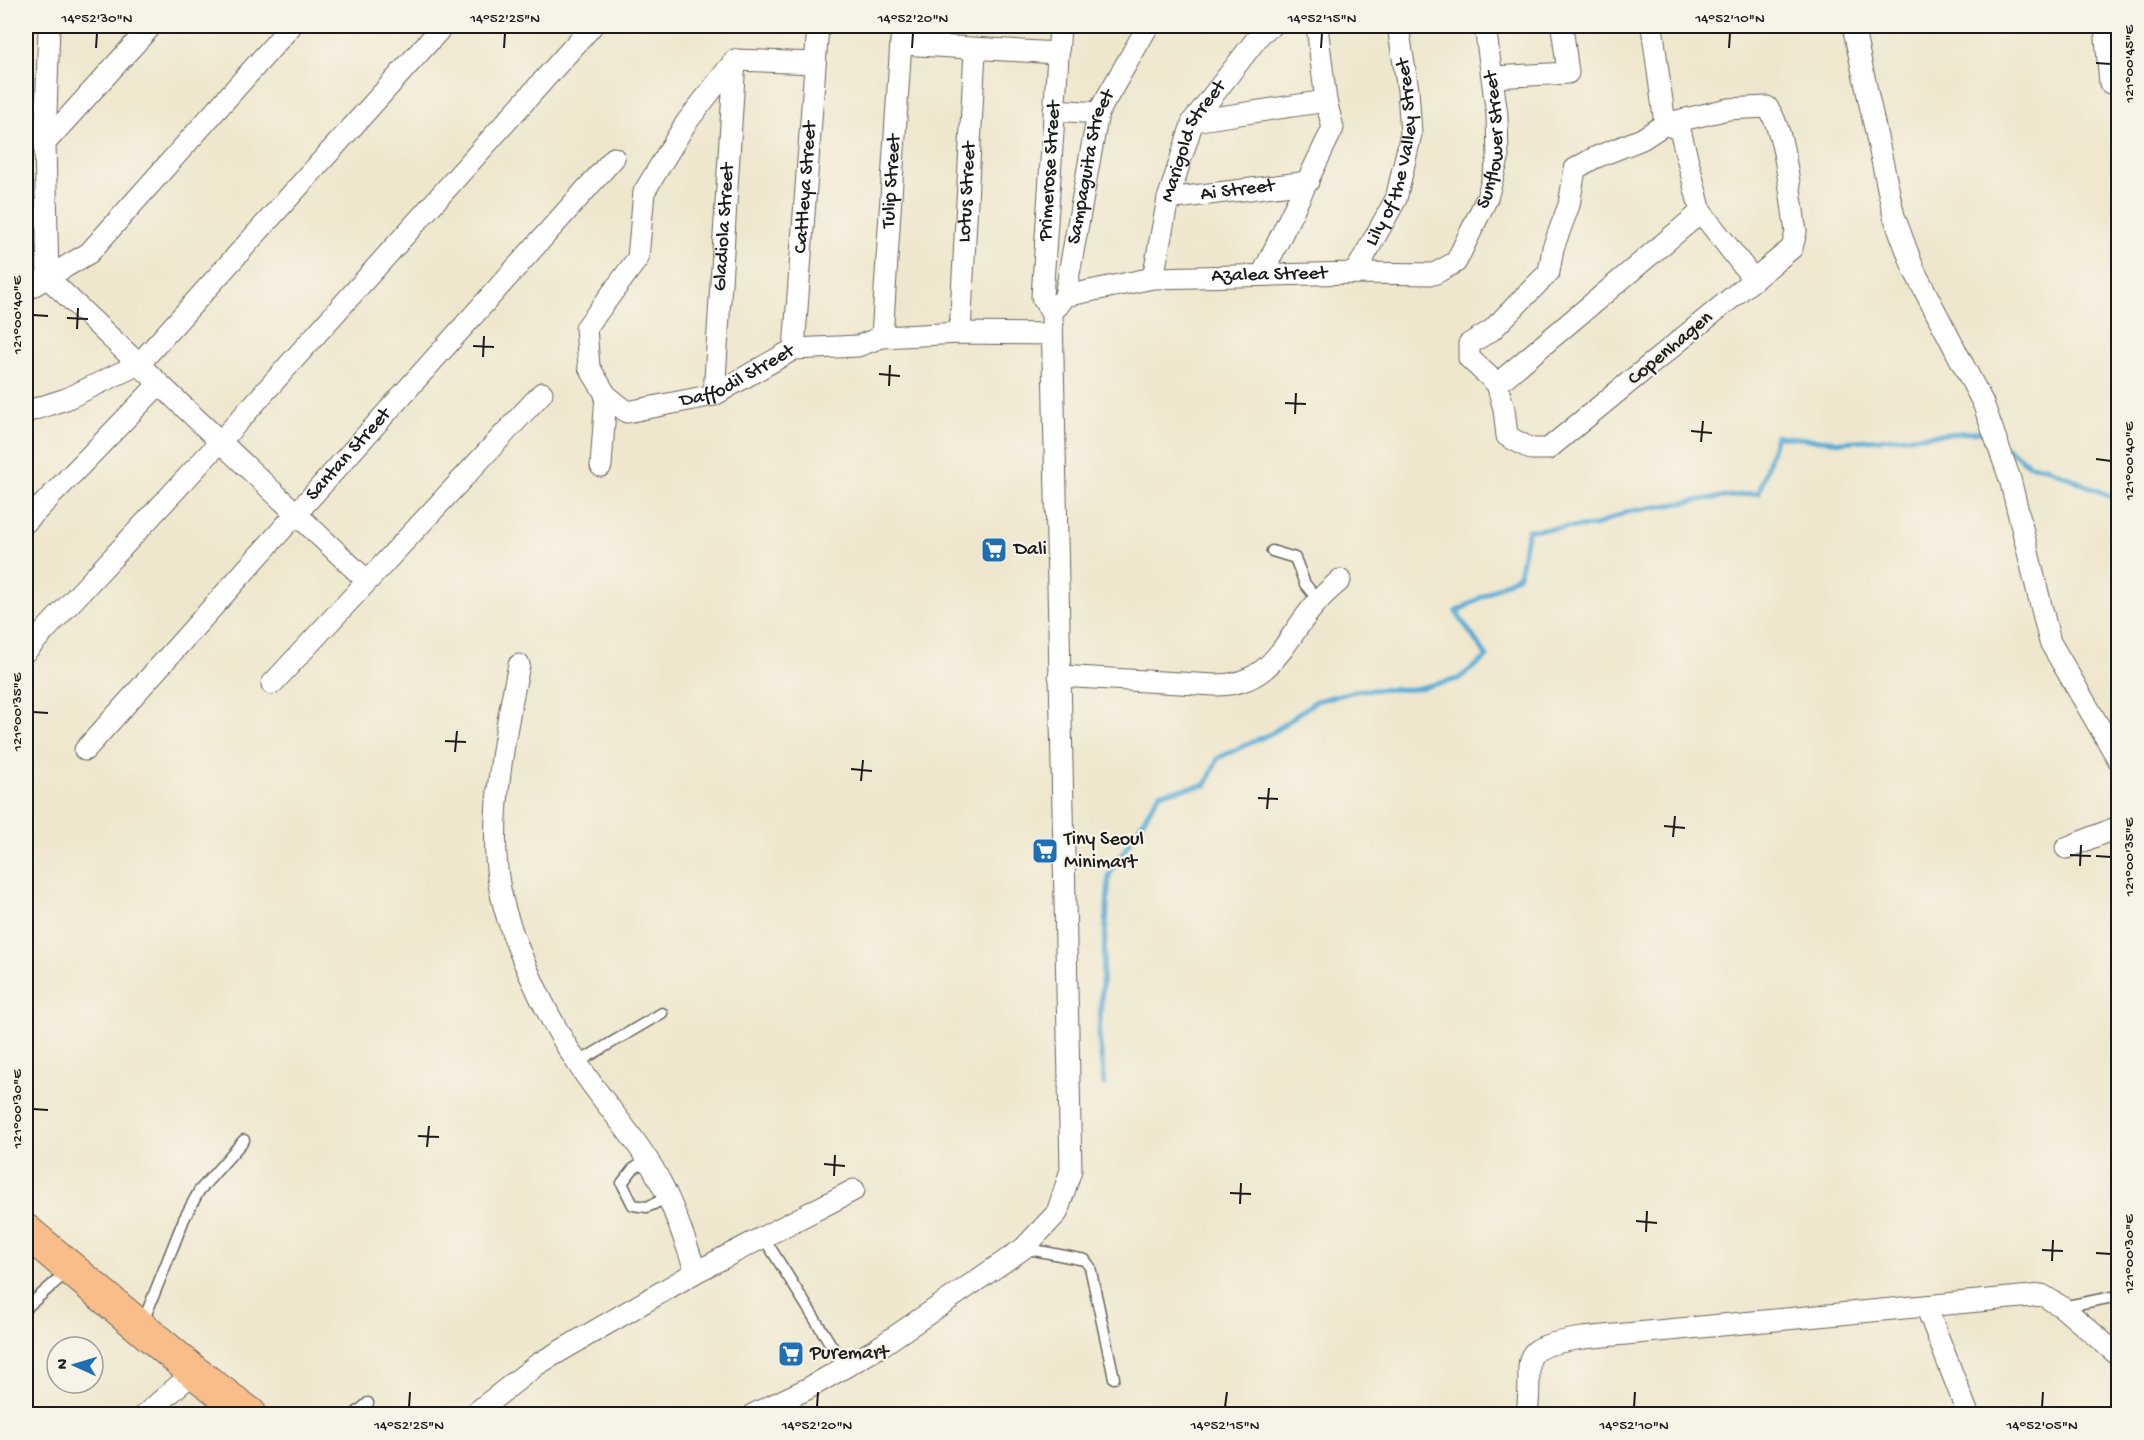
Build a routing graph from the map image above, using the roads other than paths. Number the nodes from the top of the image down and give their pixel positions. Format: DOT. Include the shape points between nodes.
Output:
graph roads {
  1 [pos="49,26"];
  2 [pos="151,26"];
  3 [pos="291,26"];
  4 [pos="443,26"];
  5 [pos="592,26"];
  6 [pos="818,26"];
  7 [pos="1060,26"];
  8 [pos="1272,26"];
  9 [pos="1317,26"];
  10 [pos="1398,26"];
  11 [pos="1485,26"];
  12 [pos="1562,26"];
  13 [pos="1652,26"];
  14 [pos="1853,26"];
  15 [pos="2105,26"];
  16 [pos="1145,27"];
  17 [pos="901,35"];
  18 [pos="975,51"];
  19 [pos="1058,53"];
  20 [pos="735,60"];
  21 [pos="815,63"];
  22 [pos="1492,77"];
  23 [pos="2118,77"];
  24 [pos="1326,101"];
  25 [pos="1054,110"];
  26 [pos="1098,112"];
  27 [pos="1193,121"];
  28 [pos="1665,124"];
  29 [pos="45,143"];
  30 [pos="614,158"];
  31 [pos="1308,182"];
  32 [pos="1168,199"];
  33 [pos="1701,212"];
  34 [pos="1464,250"];
  35 [pos="1355,273"];
  36 [pos="1262,275"];
  37 [pos="48,278"];
  38 [pos="1153,278"];
  39 [pos="1754,280"];
  40 [pos="26,290"];
  41 [pos="1065,296"];
  42 [pos="1052,324"];
  43 [pos="960,333"];
  44 [pos="882,337"];
  45 [pos="794,349"];
  46 [pos="139,364"];
  47 [pos="159,384"];
  48 [pos="1497,384"];
  49 [pos="542,393"];
  50 [pos="606,394"];
  51 [pos="714,395"];
  52 [pos="26,412"];
  53 [pos="220,442"];
  54 [pos="601,466"];
  55 [pos="296,513"];
  56 [pos="26,522"];
  57 [pos="1272,551"];
  58 [pos="366,580"];
  59 [pos="1340,580"];
  60 [pos="1318,600"];
  61 [pos="26,651"];
  62 [pos="519,665"];
  63 [pos="1059,676"];
  64 [pos="272,684"];
  65 [pos="85,750"];
  66 [pos="2118,759"];
  67 [pos="2118,827"];
  68 [pos="2066,848"];
  69 [pos="662,1012"];
  70 [pos="577,1063"];
  71 [pos="244,1140"];
  72 [pos="648,1160"];
  73 [pos="854,1190"];
  74 [pos="669,1197"];
  75 [pos="26,1231"];
  76 [pos="764,1238"];
  77 [pos="1024,1248"];
  78 [pos="70,1269"];
  79 [pos="696,1272"];
  80 [pos="2118,1296"];
  81 [pos="1926,1306"];
  82 [pos="2062,1307"];
  83 [pos="26,1308"];
  84 [pos="141,1328"];
  85 [pos="2118,1355"];
  86 [pos="845,1367"];
  87 [pos="194,1372"];
  88 [pos="1114,1378"];
  89 [pos="368,1403"];
  90 [pos="146,1414"];
  91 [pos="250,1414"];
  92 [pos="355,1414"];
  93 [pos="474,1414"];
  94 [pos="753,1414"];
  95 [pos="1527,1414"];
  96 [pos="1968,1414"];
  1 -- 29 [label="street"];
  2 -- 29 [label="street"];
  3 -- 37 [label="street" via="89,254"];
  4 -- 46 [label="street"];
  5 -- 53 [label="street"];
  6 -- 21 [label="street, Cattleya Street"];
  7 -- 19 [label="street, Primerose Street"];
  8 -- 27 [label="street, Marigold Street" via="1262,32"];
  9 -- 24 [label="street"];
  10 -- 35 [label="street, Lily of the Valley Street" via="1411,134 1396,199"];
  11 -- 22 [label="street, Sunflower Street"];
  12 -- 22 [label="street" via="1568,72"];
  13 -- 28 [label="street"];
  14 -- 66 [label="street" via="1894,216 1914,270 1983,403 2010,479 2050,642"];
  15 -- 23 [label="street" via="2110,83"];
  16 -- 26 [label="street, Sampaguita Street"];
  17 -- 18 [label="street"];
  17 -- 44 [label="street, Tulip Street"];
  18 -- 19 [label="street"];
  18 -- 43 [label="street, Lotus Street"];
  19 -- 25 [label="street, Primerose Street"];
  20 -- 21 [label="street"];
  20 -- 50 [label="street, Daffodil Street" via="686,123 644,192 638,258 586,328 589,367"];
  20 -- 51 [label="street, Gladiola Street"];
  21 -- 45 [label="street, Cattleya Street"];
  22 -- 34 [label="street, Sunflower Street" via="1498,159 1487,198"];
  24 -- 27 [label="street"];
  24 -- 31 [label="street" via="1333,128"];
  25 -- 26 [label="street"];
  25 -- 42 [label="street, Primerose Street" via="1042,297"];
  26 -- 41 [label="street, Sampaguita Street"];
  27 -- 32 [label="street, Marigold Street"];
  28 -- 33 [label="street" via="1680,129"];
  28 -- 39 [label="street, Copenhagen" via="1728,109 1767,107 1775,116 1796,232 1792,248"];
  28 -- 48 [label="street" via="1642,139 1575,169 1549,272 1492,330 1469,344 1469,358"];
  29 -- 37 [label="street"];
  30 -- 55 [label="street, Santan Street"];
  31 -- 32 [label="street, Ai Street"];
  31 -- 36 [label="street"];
  32 -- 38 [label="street, Marigold Street"];
  33 -- 39 [label="street"];
  33 -- 48 [label="street"];
  34 -- 35 [label="street, Azalea Street" via="1456,262 1434,274"];
  35 -- 36 [label="street, Azalea Street"];
  36 -- 38 [label="street, Azalea Street"];
  37 -- 40 [label="street"];
  37 -- 46 [label="street"];
  38 -- 41 [label="street, Azalea Street"];
  39 -- 48 [label="street, Copenhagen" via="1548,449 1531,449 1507,436"];
  41 -- 42 [label="street, Sampaguita Street"];
  42 -- 43 [label="street, Daffodil Street"];
  42 -- 63 [label="street, Primerose Street"];
  43 -- 44 [label="street, Daffodil Street"];
  44 -- 45 [label="street, Daffodil Street" via="858,346"];
  45 -- 51 [label="street, Daffodil Street"];
  46 -- 47 [label="street"];
  46 -- 52 [label="street" via="66,399"];
  47 -- 53 [label="street"];
  47 -- 56 [label="street"];
  49 -- 58 [label="street"];
  50 -- 51 [label="street, Daffodil Street" via="627,412"];
  50 -- 54 [label="street"];
  53 -- 55 [label="street"];
  53 -- 61 [label="street"];
  55 -- 58 [label="street"];
  55 -- 65 [label="street, Santan Street"];
  57 -- 60 [label="lane" via="1295,558 1305,584"];
  58 -- 64 [label="street"];
  59 -- 60 [label="street"];
  60 -- 63 [label="street" via="1292,639 1267,667 1247,681 1214,685"];
  62 -- 70 [label="street" via="507,725 497,817 498,877 513,936"];
  63 -- 77 [label="street, Primerose Street" via="1071,1170 1057,1213"];
  67 -- 68 [label="street"];
  69 -- 70 [label="lane"];
  70 -- 72 [label="street"];
  71 -- 84 [label="lane" via="199,1191"];
  72 -- 74 [label="street"];
  72 -- 74 [label="lane" via="633,1169 622,1183 633,1205 647,1207"];
  73 -- 76 [label="street"];
  74 -- 79 [label="street"];
  75 -- 78 [label="main road"];
  76 -- 79 [label="street"];
  76 -- 86 [label="lane"];
  77 -- 86 [label="street, Primerose Street"];
  77 -- 88 [label="lane" via="1085,1260 1090,1267"];
  78 -- 83 [label="lane"];
  78 -- 84 [label="main road"];
  79 -- 93 [label="street" via="538,1364"];
  80 -- 82 [label="lane"];
  81 -- 82 [label="street" via="2042,1295"];
  81 -- 95 [label="street" via="1583,1338 1544,1345 1532,1352 1528,1364"];
  81 -- 96 [label="street"];
  82 -- 85 [label="street"];
  84 -- 87 [label="main road"];
  86 -- 94 [label="street, Primerose Street"];
  87 -- 90 [label="street"];
  87 -- 91 [label="main road"];
  89 -- 92 [label="lane"];
}
